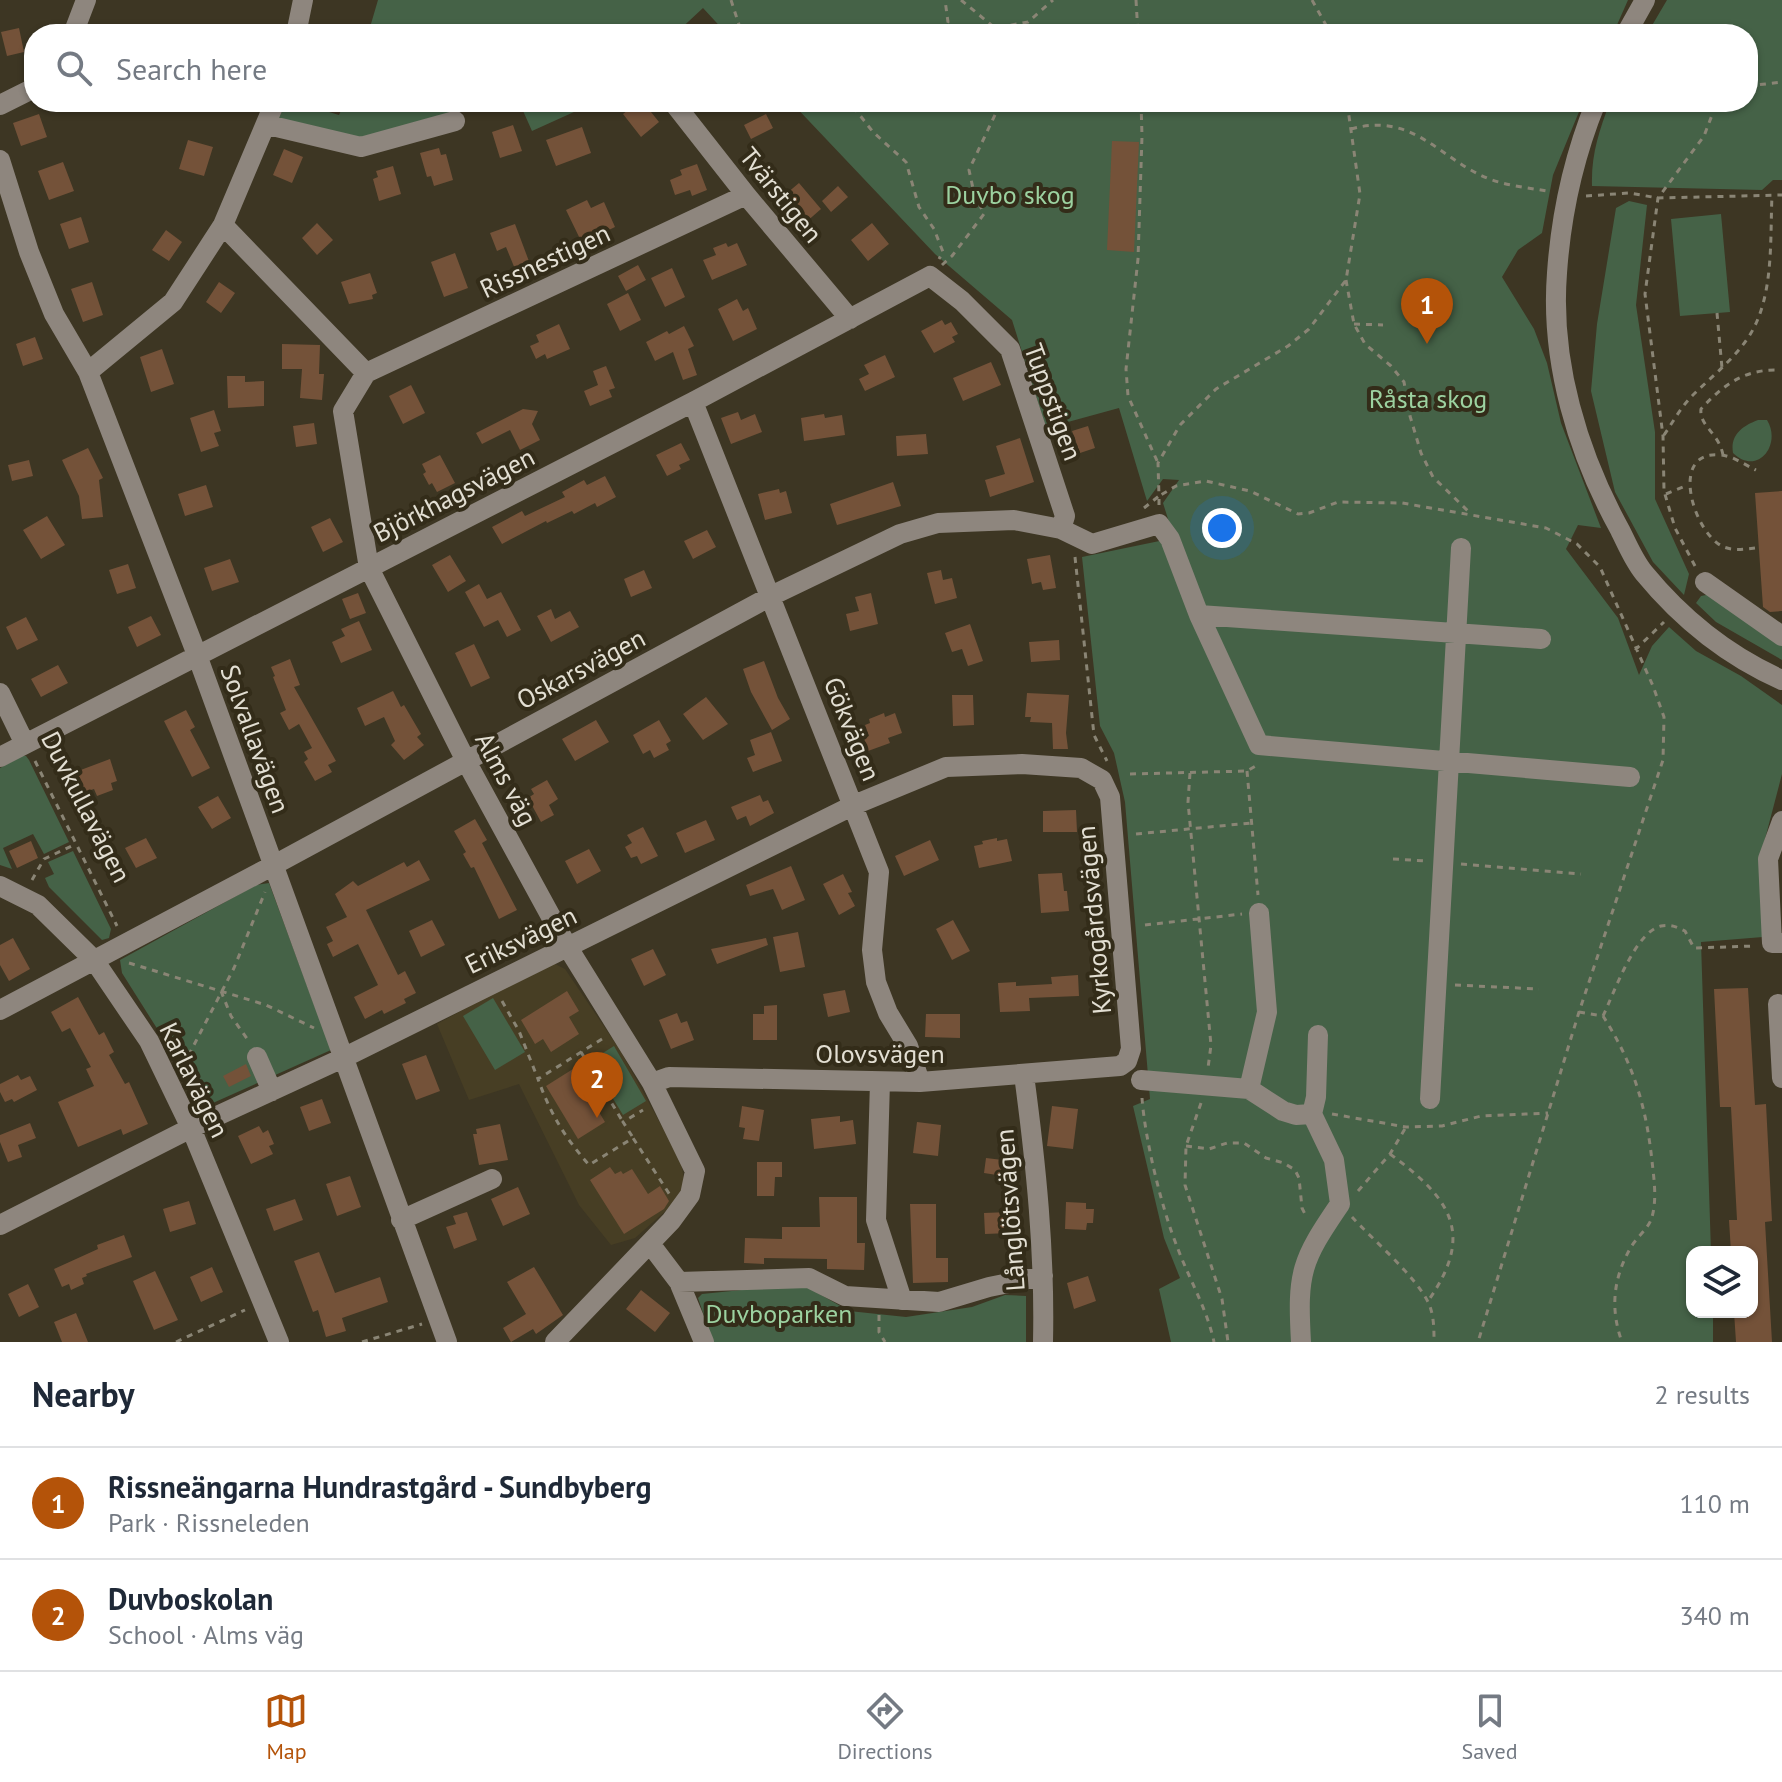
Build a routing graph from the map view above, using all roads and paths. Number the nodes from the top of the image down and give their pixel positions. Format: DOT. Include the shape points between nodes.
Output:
graph roads {
  1 [pos="86,0"];
  2 [pos="303,0"];
  3 [pos="731,0"];
  4 [pos="945,0"];
  5 [pos="961,0"];
  6 [pos="1053,0"];
  7 [pos="1136,0"];
  8 [pos="1312,0"];
  9 [pos="1645,0"];
  10 [pos="77,24"];
  11 [pos="298,24"];
  12 [pos="739,24"];
  13 [pos="947,24"];
  14 [pos="990,24"];
  15 [pos="1017,24"];
  16 [pos="1137,24"];
  17 [pos="1325,24"];
  18 [pos="1632,24"];
  19 [pos="1782,82"];
  20 [pos="1758,85"];
  21 [pos="24,93"];
  22 [pos="0,105"];
  23 [pos="272,112"];
  24 [pos="681,112"];
  25 [pos="857,112"];
  26 [pos="996,112"];
  27 [pos="1141,112"];
  28 [pos="1348,112"];
  29 [pos="1592,112"];
  30 [pos="1713,112"];
  31 [pos="455,121"];
  32 [pos="268,125"];
  33 [pos="1351,129"];
  34 [pos="0,160"];
  35 [pos="1547,191"];
  36 [pos="746,195"];
  37 [pos="1579,195"];
  38 [pos="1772,195"];
  39 [pos="1782,195"];
  40 [pos="1658,198"];
  41 [pos="223,225"];
  42 [pos="930,276"];
  43 [pos="1346,280"];
  44 [pos="1717,313"];
  45 [pos="850,319"];
  46 [pos="1354,324"];
  47 [pos="1383,325"];
  48 [pos="1722,368"];
  49 [pos="1775,370"];
  50 [pos="88,372"];
  51 [pos="366,373"];
  52 [pos="693,402"];
  53 [pos="1663,436"];
  54 [pos="1723,455"];
  55 [pos="1158,463"];
  56 [pos="1756,470"];
  57 [pos="1688,485"];
  58 [pos="1665,494"];
  59 [pos="1159,496"];
  60 [pos="1147,504"];
  61 [pos="1470,513"];
  62 [pos="1061,529"];
  63 [pos="1461,548"];
  64 [pos="1755,548"];
  65 [pos="369,568"];
  66 [pos="1705,582"];
  67 [pos="771,596"];
  68 [pos="1199,615"];
  69 [pos="1665,620"];
  70 [pos="1456,634"];
  71 [pos="1782,636"];
  72 [pos="1541,639"];
  73 [pos="1635,650"];
  74 [pos="197,655"];
  75 [pos="1782,680"];
  76 [pos="0,693"];
  77 [pos="25,744"];
  78 [pos="1259,745"];
  79 [pos="0,757"];
  80 [pos="1449,760"];
  81 [pos="466,761"];
  82 [pos="1081,768"];
  83 [pos="1247,771"];
  84 [pos="1190,773"];
  85 [pos="1130,774"];
  86 [pos="1630,777"];
  87 [pos="854,805"];
  88 [pos="1782,821"];
  89 [pos="1251,823"];
  90 [pos="1191,829"];
  91 [pos="1136,834"];
  92 [pos="76,844"];
  93 [pos="1393,859"];
  94 [pos="1443,863"];
  95 [pos="274,865"];
  96 [pos="1581,874"];
  97 [pos="32,880"];
  98 [pos="0,886"];
  99 [pos="1259,913"];
  100 [pos="1199,919"];
  101 [pos="1145,925"];
  102 [pos="1777,943"];
  103 [pos="567,946"];
  104 [pos="1750,947"];
  105 [pos="106,954"];
  106 [pos="492,983"];
  107 [pos="1437,984"];
  108 [pos="1539,989"];
  109 [pos="221,991"];
  110 [pos="1778,1004"];
  111 [pos="0,1010"];
  112 [pos="1579,1012"];
  113 [pos="1603,1016"];
  114 [pos="618,1028"];
  115 [pos="1781,1033"];
  116 [pos="1318,1035"];
  117 [pos="340,1049"];
  118 [pos="581,1052"];
  119 [pos="257,1057"];
  120 [pos="1109,1066"];
  121 [pos="182,1068"];
  122 [pos="1024,1075"];
  123 [pos="1782,1078"];
  124 [pos="538,1079"];
  125 [pos="1141,1080"];
  126 [pos="880,1082"];
  127 [pos="920,1082"];
  128 [pos="1206,1087"];
  129 [pos="1249,1089"];
  130 [pos="272,1091"];
  131 [pos="656,1091"];
  132 [pos="1430,1099"];
  133 [pos="1548,1113"];
  134 [pos="1312,1114"];
  135 [pos="623,1122"];
  136 [pos="1406,1127"];
  137 [pos="191,1128"];
  138 [pos="633,1138"];
  139 [pos="1186,1146"];
  140 [pos="1390,1154"];
  141 [pos="492,1179"];
  142 [pos="1340,1204"];
  143 [pos="680,1210"];
  144 [pos="401,1220"];
  145 [pos="0,1225"];
  146 [pos="1321,1231"];
  147 [pos="651,1245"];
  148 [pos="1043,1276"];
  149 [pos="679,1282"];
  150 [pos="879,1299"];
  151 [pos="902,1300"];
  152 [pos="1428,1301"];
  153 [pos="247,1309"];
  154 [pos="437,1319"];
  155 [pos="176,1342"];
  156 [pos="279,1342"];
  157 [pos="362,1342"];
  158 [pos="447,1342"];
  159 [pos="555,1342"];
  160 [pos="704,1342"];
  161 [pos="885,1342"];
  162 [pos="1043,1342"];
  163 [pos="1214,1342"];
  164 [pos="1228,1342"];
  165 [pos="1301,1342"];
  166 [pos="1434,1342"];
  167 [pos="1478,1342"];
  168 [pos="1622,1342"];
  1 -- 10 [label="street"];
  2 -- 11 [label="street"];
  3 -- 12 [label="path"];
  4 -- 13 [label="path"];
  5 -- 14 [label="path"];
  6 -- 15 [label="path" via="1028,22"];
  7 -- 16 [label="path"];
  8 -- 17 [label="path"];
  9 -- 18 [label="street"];
  19 -- 20 [label="path"];
  21 -- 22 [label="street"];
  23 -- 32 [label="street"];
  24 -- 36 [label="street, Tvärstigen"];
  25 -- 42 [label="path" via="906,162 919,207 943,252"];
  26 -- 42 [label="path" via="969,170 984,214"];
  27 -- 55 [label="path" via="1138,259 1126,369 1128,396"];
  28 -- 33 [label="path"];
  29 -- 75 [label="street" via="1567,198 1557,276 1559,342 1572,413 1598,490 1642,571 1706,635"];
  30 -- 40 [label="path" via="1704,136"];
  31 -- 32 [label="street" via="361,147"];
  32 -- 41 [label="street"];
  33 -- 35 [label="path" via="1385,124 1420,137 1492,180"];
  33 -- 43 [label="path" via="1360,194"];
  34 -- 50 [label="street, Solvallavägen" via="54,314"];
  36 -- 45 [label="street, Tvärstigen"];
  36 -- 51 [label="street, Rissnestigen"];
  37 -- 40 [label="path"];
  38 -- 39 [label="path"];
  38 -- 40 [label="path"];
  38 -- 48 [label="path" via="1760,311 1752,332"];
  40 -- 53 [label="path" via="1645,294"];
  41 -- 50 [label="street" via="173,302"];
  41 -- 51 [label="street"];
  42 -- 45 [label="street, Björkhagsvägen"];
  42 -- 62 [label="street, Tuppstigen" via="1010,349 1065,516"];
  43 -- 46 [label="path"];
  43 -- 55 [label="path" via="1309,329 1198,405"];
  44 -- 48 [label="path"];
  45 -- 52 [label="street, Björkhagsvägen"];
  46 -- 47 [label="path"];
  46 -- 61 [label="path" via="1365,344 1404,382 1410,416 1433,477"];
  48 -- 53 [label="path" via="1690,398"];
  49 -- 54 [label="path" via="1750,372 1701,409 1701,420 1721,443"];
  50 -- 74 [label="street, Solvallavägen"];
  51 -- 65 [label="street, Alms väg" via="343,411"];
  52 -- 65 [label="street, Björkhagsvägen"];
  52 -- 67 [label="street, Gökvägen"];
  53 -- 58 [label="path"];
  54 -- 56 [label="path"];
  54 -- 57 [label="path" via="1700,460"];
  55 -- 59 [label="path"];
  57 -- 58 [label="path"];
  57 -- 64 [label="path" via="1714,540 1727,549"];
  58 -- 66 [label="path" via="1675,528"];
  59 -- 60 [label="path"];
  59 -- 61 [label="path" via="1176,486 1206,481 1250,491 1298,514 1356,501"];
  61 -- 73 [label="path" via="1546,528 1577,544 1600,567"];
  62 -- 67 [label="street, Oskarsvägen" via="1014,520 938,523 900,534"];
  62 -- 68 [label="street, Oskarsvägen" via="1092,544 1159,524 1170,539"];
  63 -- 70 [label="street"];
  65 -- 74 [label="street, Björkhagsvägen"];
  65 -- 81 [label="street, Alms väg"];
  66 -- 71 [label="street"];
  67 -- 81 [label="street, Oskarsvägen"];
  67 -- 87 [label="street, Gökvägen"];
  68 -- 70 [label="street"];
  68 -- 78 [label="street"];
  69 -- 73 [label="path"];
  70 -- 72 [label="street"];
  70 -- 80 [label="street"];
  73 -- 112 [label="path" via="1664,717 1663,760"];
  74 -- 77 [label="street, Björkhagsvägen"];
  74 -- 95 [label="street, Solvallavägen"];
  76 -- 77 [label="street, Duvkullavägen"];
  77 -- 79 [label="street, Björkhagsvägen"];
  77 -- 92 [label="path, Duvkullavägen"];
  78 -- 80 [label="street"];
  78 -- 83 [label="path" via="1265,760"];
  80 -- 86 [label="street"];
  80 -- 94 [label="street"];
  81 -- 95 [label="street, Oskarsvägen"];
  81 -- 103 [label="street, Alms väg"];
  82 -- 87 [label="street, Eriksvägen" via="946,767"];
  82 -- 120 [label="street, Kyrkogårdsvägen" via="1102,780 1110,797 1131,1049 1127,1061"];
  83 -- 84 [label="path"];
  83 -- 89 [label="path"];
  84 -- 85 [label="path"];
  84 -- 90 [label="path"];
  87 -- 103 [label="street, Eriksvägen"];
  87 -- 127 [label="street, Gökvägen" via="879,872 872,950 876,982"];
  88 -- 102 [label="street" via="1768,859"];
  89 -- 90 [label="path"];
  89 -- 99 [label="path"];
  90 -- 91 [label="path"];
  90 -- 100 [label="path"];
  92 -- 97 [label="path" via="44,859"];
  92 -- 105 [label="path, Duvkullavägen" via="120,934"];
  93 -- 94 [label="path"];
  94 -- 96 [label="path"];
  94 -- 107 [label="street"];
  95 -- 105 [label="street, Oskarsvägen"];
  95 -- 109 [label="path"];
  95 -- 117 [label="street, Solvallavägen"];
  98 -- 105 [label="street, Karlavägen" via="38,905"];
  99 -- 100 [label="path"];
  99 -- 129 [label="street" via="1267,1012"];
  100 -- 101 [label="path"];
  100 -- 128 [label="path" via="1211,1045"];
  103 -- 106 [label="street, Eriksvägen"];
  103 -- 114 [label="street, Alms väg"];
  104 -- 113 [label="path" via="1694,948 1685,931 1657,926 1639,942"];
  105 -- 109 [label="path"];
  105 -- 111 [label="street, Oskarsvägen"];
  105 -- 137 [label="street, Karlavägen"];
  106 -- 117 [label="street, Eriksvägen"];
  106 -- 124 [label="path"];
  107 -- 108 [label="path"];
  107 -- 132 [label="street"];
  109 -- 117 [label="path" via="285,1013"];
  109 -- 119 [label="path"];
  109 -- 121 [label="path"];
  110 -- 115 [label="street"];
  112 -- 113 [label="path"];
  112 -- 133 [label="path"];
  113 -- 168 [label="path" via="1636,1079 1654,1177 1651,1219 1614,1288"];
  114 -- 118 [label="path"];
  114 -- 131 [label="street, Alms väg"];
  115 -- 123 [label="street"];
  116 -- 134 [label="street"];
  117 -- 130 [label="street, Eriksvägen"];
  117 -- 144 [label="street, Solvallavägen"];
  118 -- 124 [label="path"];
  118 -- 135 [label="path"];
  119 -- 130 [label="street"];
  120 -- 122 [label="street, Olovsvägen"];
  122 -- 127 [label="street, Olovsvägen"];
  122 -- 148 [label="street, Långlötsvägen" via="1037,1168"];
  124 -- 138 [label="path" via="563,1135 589,1165"];
  125 -- 128 [label="street"];
  125 -- 163 [label="path" via="1143,1112 1167,1217 1204,1304"];
  126 -- 127 [label="street, Olovsvägen"];
  126 -- 131 [label="street, Olovsvägen" via="669,1077"];
  126 -- 151 [label="street" via="876,1220"];
  128 -- 129 [label="street"];
  128 -- 139 [label="path"];
  129 -- 134 [label="street" via="1283,1111"];
  130 -- 137 [label="street, Eriksvägen"];
  131 -- 135 [label="path"];
  131 -- 143 [label="street, Alms väg" via="695,1171"];
  133 -- 136 [label="path"];
  133 -- 167 [label="path"];
  134 -- 136 [label="path"];
  134 -- 142 [label="street" via="1334,1160"];
  135 -- 138 [label="path"];
  136 -- 140 [label="path"];
  137 -- 145 [label="street, Eriksvägen"];
  137 -- 156 [label="street, Karlavägen"];
  138 -- 143 [label="path"];
  139 -- 146 [label="path" via="1209,1149 1244,1143 1284,1163 1295,1170 1302,1208"];
  139 -- 164 [label="path" via="1185,1185 1222,1299"];
  140 -- 142 [label="path" via="1362,1189"];
  140 -- 152 [label="path" via="1433,1188 1450,1220 1451,1255 1443,1280"];
  141 -- 144 [label="street"];
  142 -- 146 [label="street"];
  142 -- 152 [label="path"];
  143 -- 147 [label="street, Alms väg"];
  144 -- 154 [label="street, Solvallavägen"];
  146 -- 165 [label="street" via="1301,1274"];
  147 -- 149 [label="street"];
  147 -- 159 [label="street, Alms väg"];
  148 -- 151 [label="street" via="939,1302"];
  148 -- 162 [label="street, Långlötsvägen"];
  149 -- 150 [label="street" via="809,1278 845,1296"];
  149 -- 160 [label="street"];
  150 -- 151 [label="street"];
  150 -- 161 [label="path" via="879,1332"];
  152 -- 166 [label="path"];
  153 -- 155 [label="path"];
  154 -- 157 [label="path"];
  154 -- 158 [label="street, Solvallavägen"];
}
